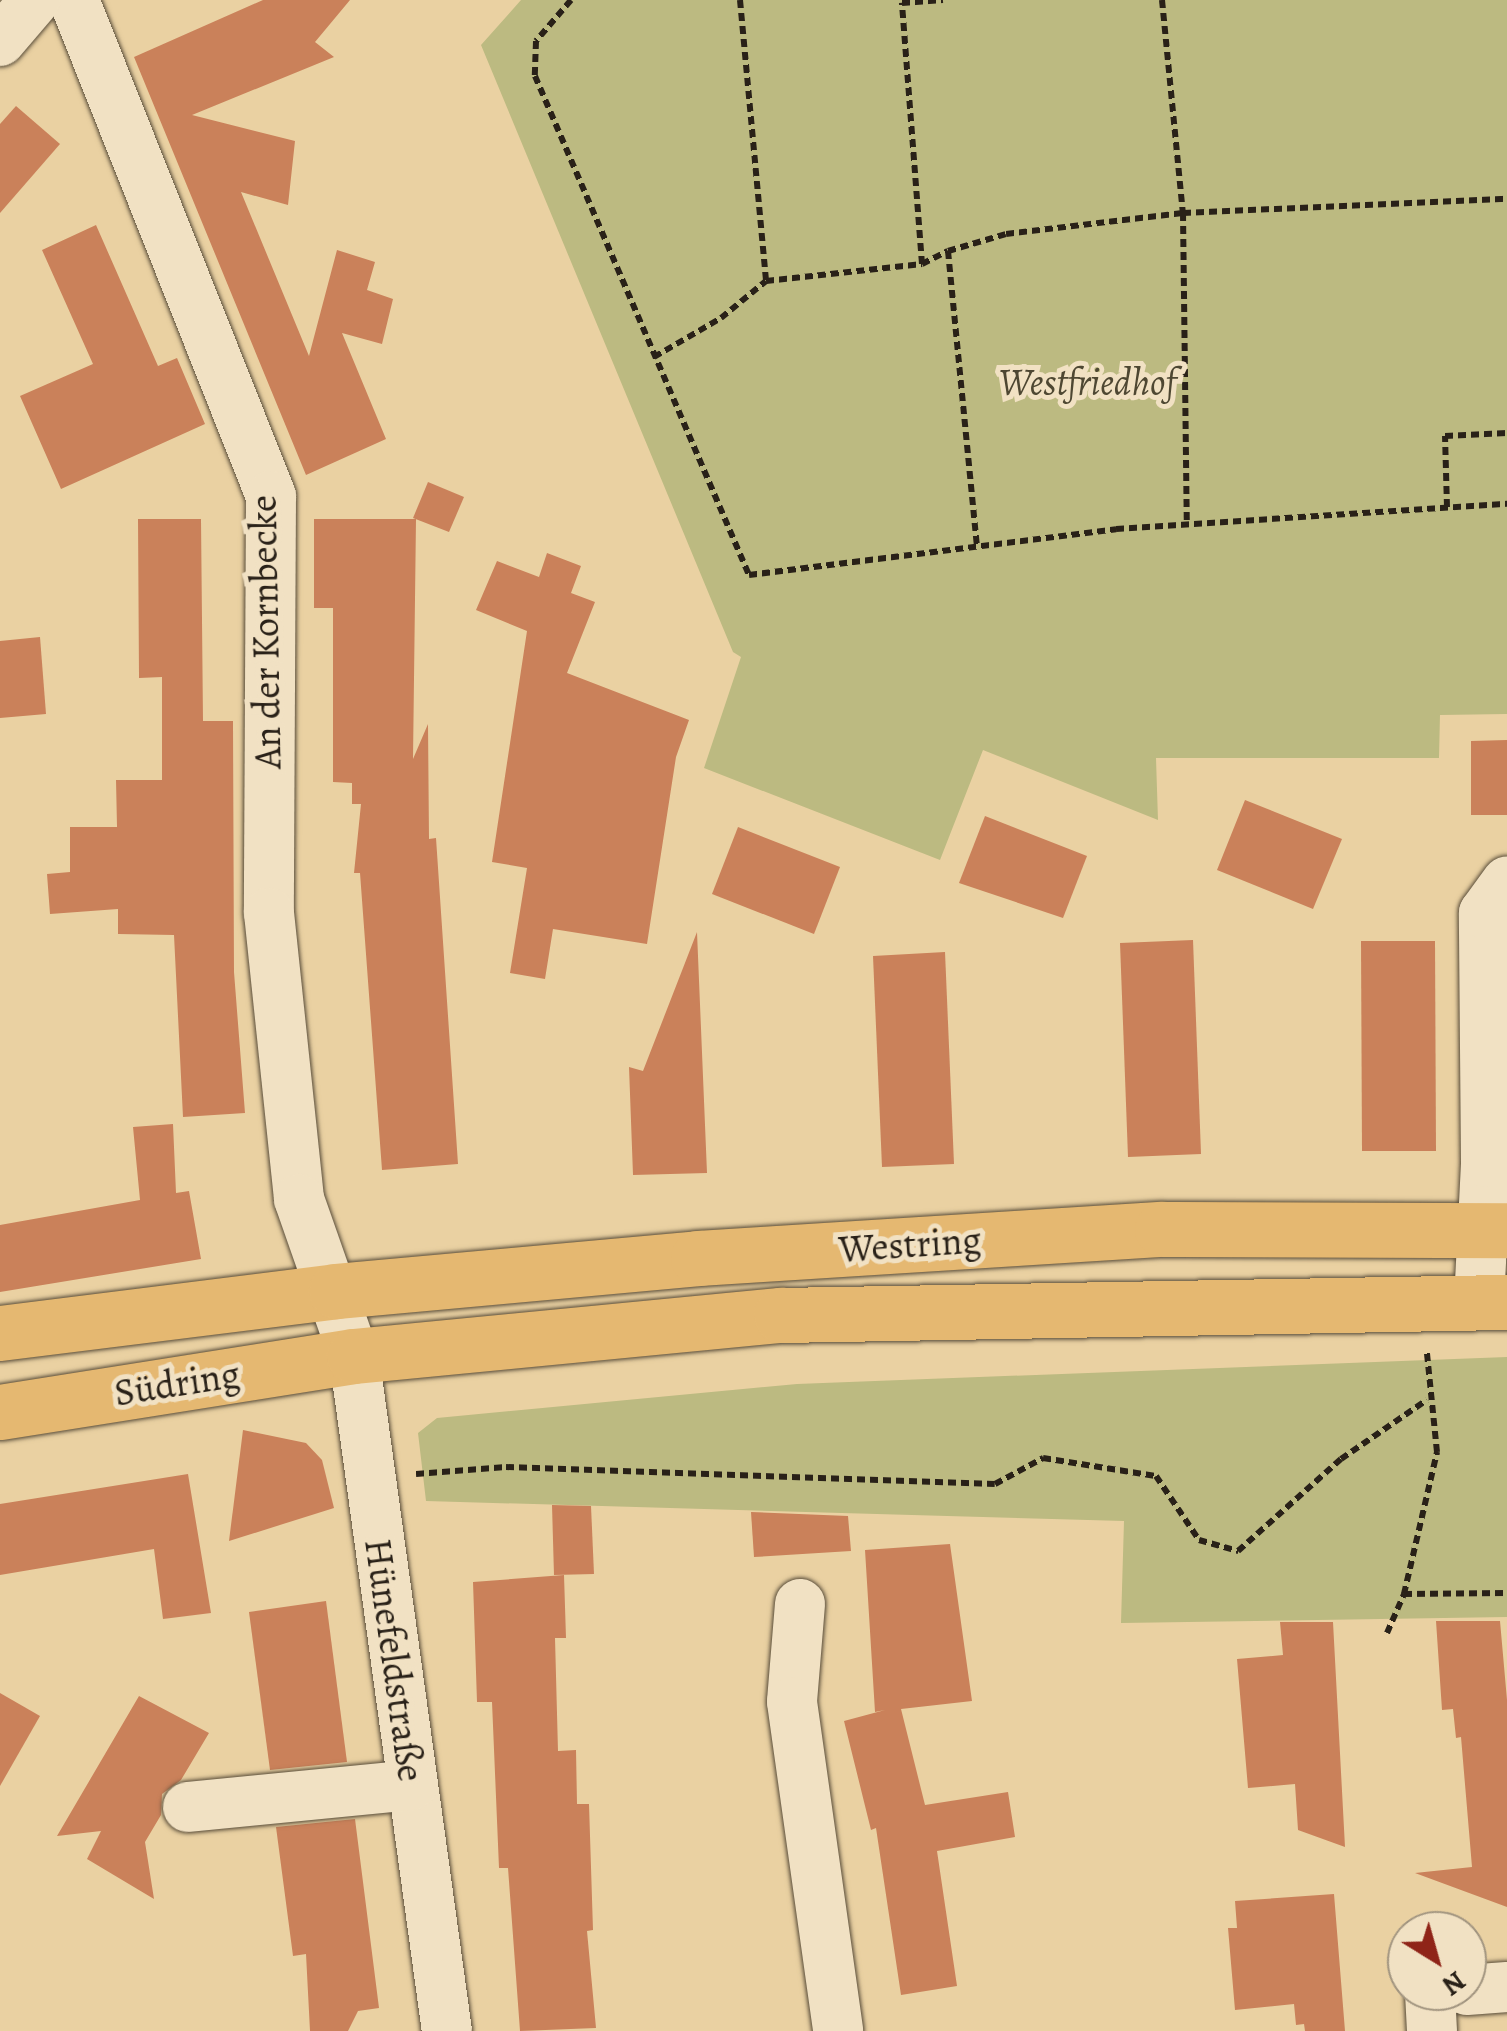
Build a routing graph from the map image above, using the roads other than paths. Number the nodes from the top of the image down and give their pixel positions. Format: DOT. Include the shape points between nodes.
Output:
graph roads {
  1 [pos="35,0"];
  2 [pos="74,0"];
  3 [pos="0,41"];
  4 [pos="1507,881"];
  5 [pos="1496,1230"];
  6 [pos="336,1291"];
  7 [pos="1471,1302"];
  8 [pos="0,1333"];
  9 [pos="354,1356"];
  10 [pos="0,1412"];
  11 [pos="800,1604"];
  12 [pos="412,1785"];
  13 [pos="188,1807"];
  14 [pos="448,2031"];
  15 [pos="838,2031"];
  1 -- 3 [label="street"];
  2 -- 6 [label="street, An der Kornbecke" via="271,496 269,913 300,1199"];
  4 -- 5 [label="street" via="1484,913"];
  5 -- 6 [label="main road, Westring" via="1162,1229 698,1258"];
  5 -- 7 [label="street"];
  6 -- 8 [label="main road, Südring"];
  6 -- 9 [label="street, Hünefeldstraße"];
  7 -- 9 [label="main road, Westring" via="781,1315"];
  9 -- 10 [label="main road, Südring"];
  9 -- 12 [label="street, Hünefeldstraße"];
  11 -- 15 [label="street" via="792,1702"];
  12 -- 13 [label="street"];
  12 -- 14 [label="street, Hünefeldstraße"];
}
